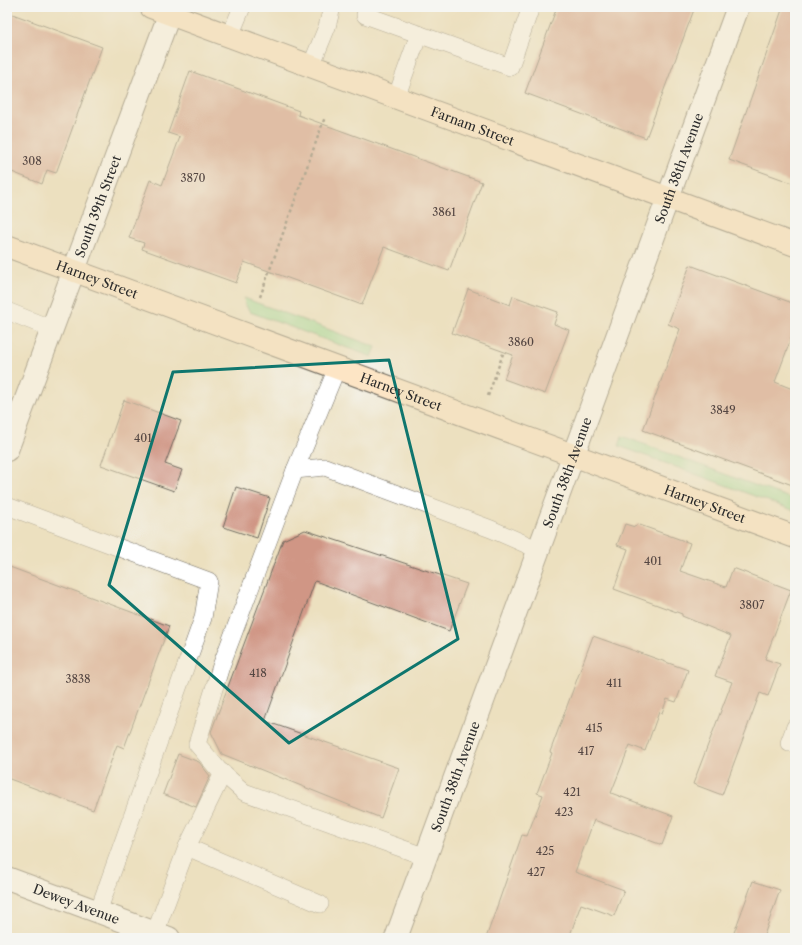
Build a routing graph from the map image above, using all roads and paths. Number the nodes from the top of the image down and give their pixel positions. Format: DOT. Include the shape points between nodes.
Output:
graph roads {
  1 [pos="242,7"];
  2 [pos="332,7"];
  3 [pos="368,7"];
  4 [pos="531,7"];
  5 [pos="738,7"];
  6 [pos="164,9"];
  7 [pos="419,34"];
  8 [pos="230,36"];
  9 [pos="311,66"];
  10 [pos="396,98"];
  11 [pos="325,117"];
  12 [pos="668,198"];
  13 [pos="795,245"];
  14 [pos="7,246"];
  15 [pos="73,271"];
  16 [pos="260,297"];
  17 [pos="7,311"];
  18 [pos="52,329"];
  19 [pos="504,351"];
  20 [pos="337,368"];
  21 [pos="488,396"];
  22 [pos="12,422"];
  23 [pos="7,450"];
  24 [pos="574,455"];
  25 [pos="295,470"];
  26 [pos="7,506"];
  27 [pos="795,537"];
  28 [pos="539,550"];
  29 [pos="795,727"];
  30 [pos="789,743"];
  31 [pos="223,773"];
  32 [pos="187,847"];
  33 [pos="426,857"];
  34 [pos="7,878"];
  35 [pos="320,904"];
  36 [pos="98,912"];
  37 [pos="162,936"];
  38 [pos="396,938"];
  1 -- 8 [label="lane"];
  2 -- 9 [label="lane"];
  3 -- 7 [label="lane" via="365,15"];
  4 -- 7 [label="lane" via="510,67"];
  5 -- 12 [label="street, South 38th Avenue"];
  6 -- 8 [label="main road, Farnam Street"];
  6 -- 15 [label="street, South 39th Street"];
  7 -- 10 [label="lane"];
  8 -- 9 [label="main road, Farnam Street"];
  9 -- 10 [label="main road, Farnam Street"];
  10 -- 12 [label="main road, Farnam Street"];
  11 -- 16 [label="path"];
  12 -- 13 [label="main road, Farnam Street"];
  12 -- 24 [label="street, South 38th Avenue"];
  14 -- 15 [label="main road, Harney Street"];
  15 -- 18 [label="street, South 39th Street"];
  15 -- 20 [label="main road, Harney Street"];
  17 -- 18 [label="lane"];
  18 -- 22 [label="street, South 39th Street"];
  19 -- 21 [label="path"];
  20 -- 24 [label="main road, Harney Street"];
  20 -- 25 [label="lane"];
  22 -- 23 [label="street, South 39th Street"];
  24 -- 27 [label="main road, Harney Street"];
  24 -- 28 [label="street, South 38th Avenue"];
  25 -- 28 [label="lane" via="325,467 491,529"];
  25 -- 31 [label="lane" via="221,666 197,744"];
  26 -- 36 [label="lane" via="209,581 203,618"];
  28 -- 33 [label="street, South 38th Avenue"];
  29 -- 30 [label="lane"];
  31 -- 32 [label="lane"];
  31 -- 33 [label="lane" via="244,792"];
  32 -- 35 [label="lane"];
  32 -- 37 [label="lane"];
  33 -- 38 [label="street, South 38th Avenue"];
  34 -- 36 [label="street, Dewey Avenue"];
  36 -- 37 [label="street, Dewey Avenue"];
}
